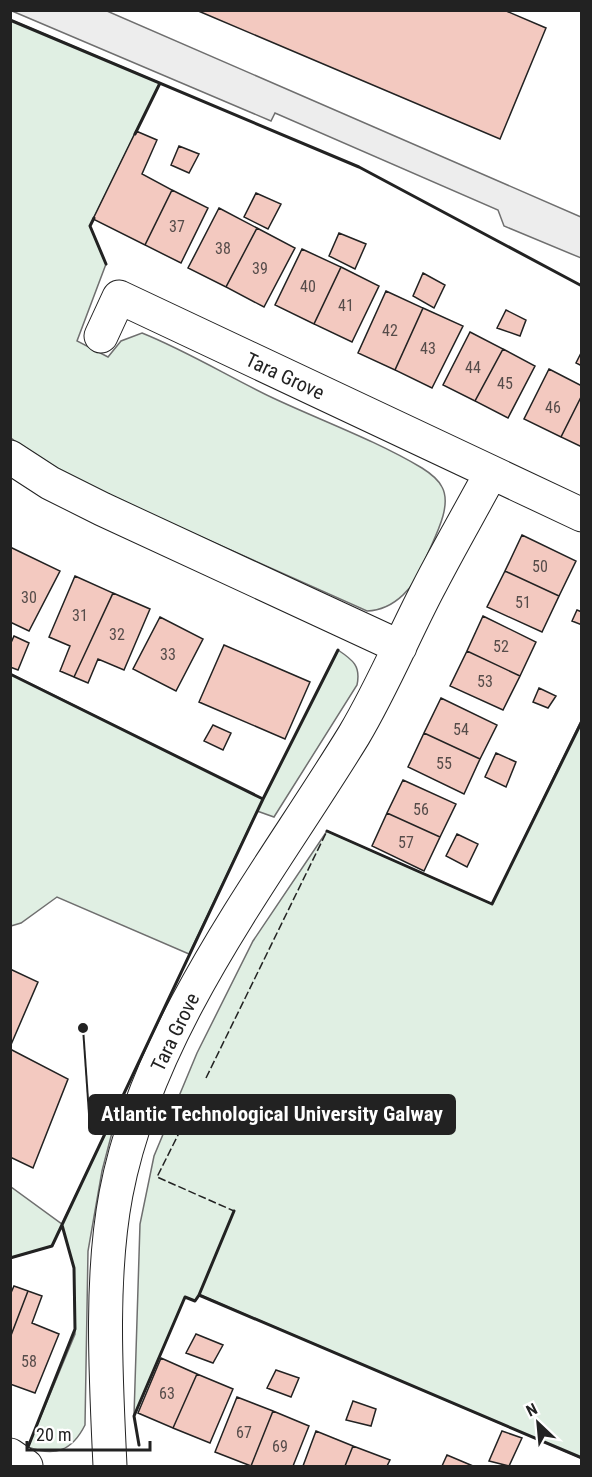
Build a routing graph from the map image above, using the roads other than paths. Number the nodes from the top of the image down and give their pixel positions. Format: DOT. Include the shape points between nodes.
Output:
graph roads {
  1 [pos="101,336"];
  2 [pos="10,457"];
  3 [pos="491,473"];
  4 [pos="582,515"];
  5 [pos="400,647"];
  6 [pos="10,1455"];
  7 [pos="26,1467"];
  8 [pos="110,1467"];
  1 -- 3 [label="street, Tara Grove" via="119,297"];
  2 -- 5 [label="street" via="102,509"];
  3 -- 4 [label="street, Tara Grove"];
  3 -- 5 [label="street, Tara Grove"];
  5 -- 8 [label="street, Tara Grove" via="354,735 238,917 181,1016 126,1152 110,1241 106,1362"];
  6 -- 7 [label="street"];
}
